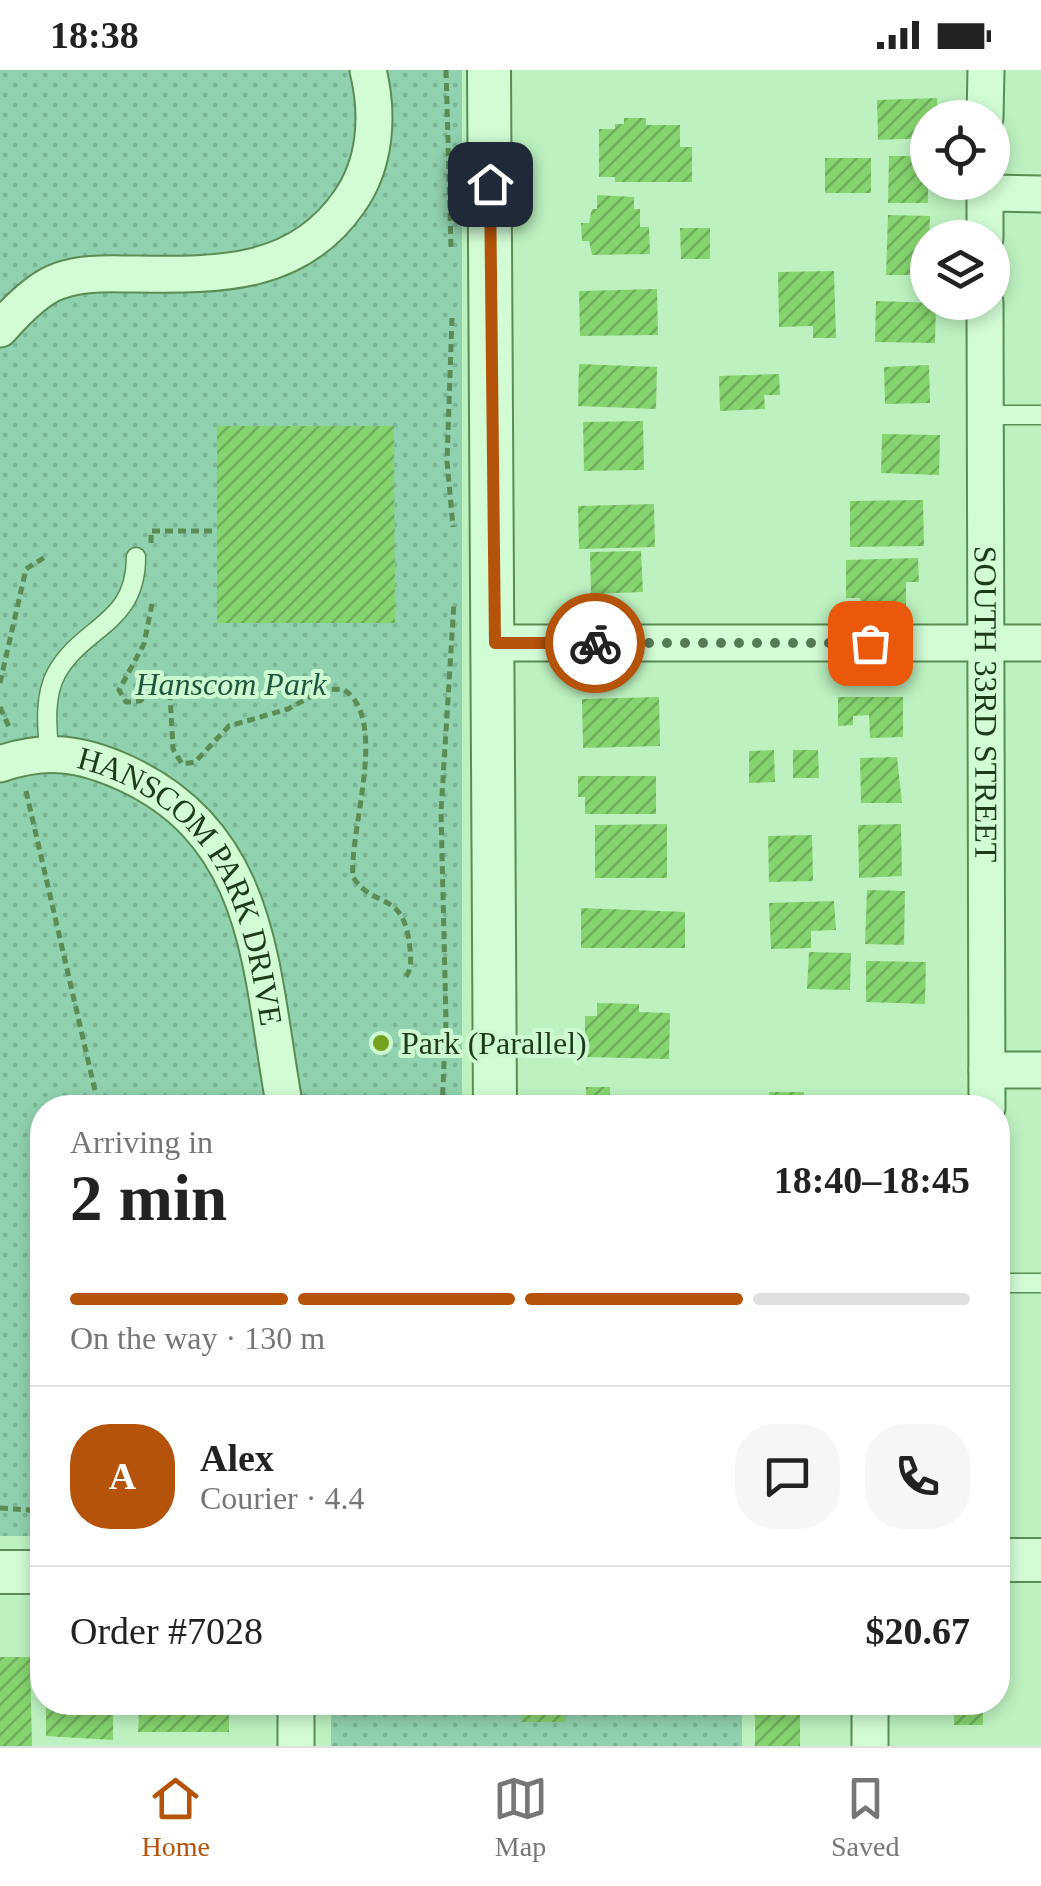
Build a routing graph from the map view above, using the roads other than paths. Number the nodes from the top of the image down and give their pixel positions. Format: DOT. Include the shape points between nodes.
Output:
graph roads {
  1 [pos="368,70"];
  2 [pos="489,70"];
  3 [pos="986,70"];
  4 [pos="985,100"];
  5 [pos="1010,191"];
  6 [pos="1041,194"];
  7 [pos="985,320"];
  8 [pos="0,329"];
  9 [pos="985,415"];
  10 [pos="1041,415"];
  11 [pos="144,557"];
  12 [pos="495,643"];
  13 [pos="983,643"];
  14 [pos="1041,643"];
  15 [pos="49,751"];
  16 [pos="13,776"];
  17 [pos="987,1070"];
  18 [pos="1041,1070"];
  19 [pos="283,1095"];
  20 [pos="495,1095"];
  21 [pos="987,1095"];
  22 [pos="1010,1283"];
  23 [pos="1041,1283"];
  24 [pos="1010,1560"];
  25 [pos="1041,1560"];
  26 [pos="0,1572"];
  27 [pos="30,1572"];
  28 [pos="296,1715"];
  29 [pos="870,1715"];
  30 [pos="296,1746"];
  31 [pos="870,1746"];
  1 -- 8 [label="street" via="374,130 366,173 332,224 296,253 225,274 98,274 54,282"];
  2 -- 12 [label="street"];
  3 -- 4 [label="street"];
  5 -- 6 [label="street"];
  7 -- 9 [label="street, SOUTH 33RD STREET"];
  9 -- 10 [label="lane"];
  9 -- 13 [label="street, SOUTH 33RD STREET"];
  11 -- 15 [label="lane" via="124,607 57,672 48,704"];
  12 -- 13 [label="street"];
  12 -- 20 [label="street"];
  13 -- 14 [label="street"];
  13 -- 17 [label="street, SOUTH 33RD STREET"];
  15 -- 16 [label="street, HANSCOM PARK DRIVE"];
  15 -- 19 [label="street, HANSCOM PARK DRIVE" via="95,761 149,786 189,814 222,852 249,918"];
  17 -- 18 [label="street"];
  17 -- 21 [label="street, SOUTH 33RD STREET"];
  22 -- 23 [label="lane"];
  24 -- 25 [label="street"];
  26 -- 27 [label="street"];
  28 -- 30 [label="street"];
  29 -- 31 [label="street"];
}
